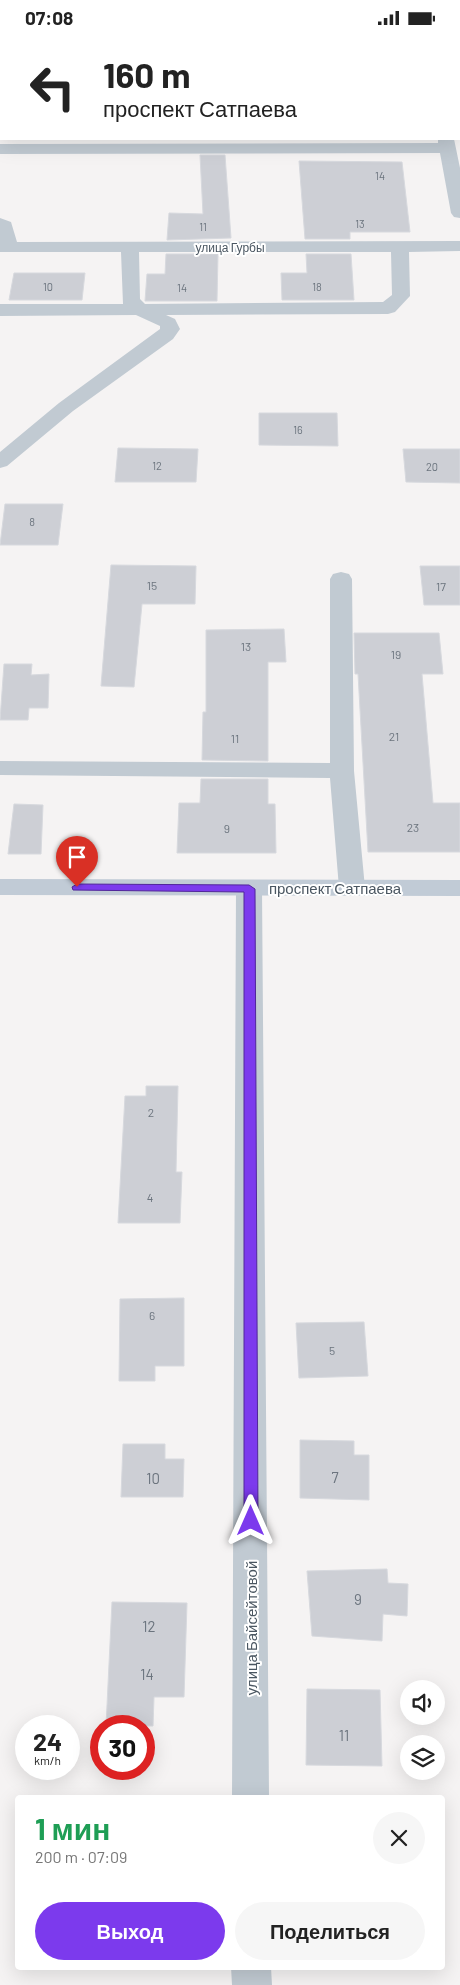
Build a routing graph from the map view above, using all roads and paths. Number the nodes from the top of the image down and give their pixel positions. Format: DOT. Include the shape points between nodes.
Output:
graph roads {
  1 [pos="447,144"];
  2 [pos="0,149"];
  3 [pos="460,213"];
  4 [pos="0,223"];
  5 [pos="400,246"];
  6 [pos="460,246"];
  7 [pos="4,247"];
  8 [pos="130,247"];
  9 [pos="0,310"];
  10 [pos="141,310"];
  11 [pos="0,462"];
  12 [pos="342,579"];
  13 [pos="0,768"];
  14 [pos="342,771"];
  15 [pos="0,887"];
  16 [pos="352,888"];
  17 [pos="460,888"];
  18 [pos="249,889"];
  19 [pos="251,1795"];
  20 [pos="252,1970"];
  21 [pos="252,1985"];
  1 -- 2 [label="street"];
  1 -- 3 [label="street"];
  4 -- 7 [label="street" via="5,227"];
  5 -- 6 [label="street, улица Гурбы"];
  5 -- 8 [label="street, улица Гурбы"];
  5 -- 10 [label="street" via="401,296 388,308"];
  7 -- 8 [label="street, улица Гурбы"];
  8 -- 10 [label="street" via="130,301"];
  9 -- 10 [label="street"];
  10 -- 11 [label="street" via="168,323 170,329 166,335 66,407"];
  12 -- 14 [label="street"];
  13 -- 14 [label="street"];
  14 -- 16 [label="street"];
  15 -- 18 [label="street, проспект Сатпаева"];
  16 -- 17 [label="street, проспект Сатпаева"];
  16 -- 18 [label="street, проспект Сатпаева"];
  18 -- 19 [label="street, улица Байсейтовой"];
  20 -- 21 [label="street"];
}
